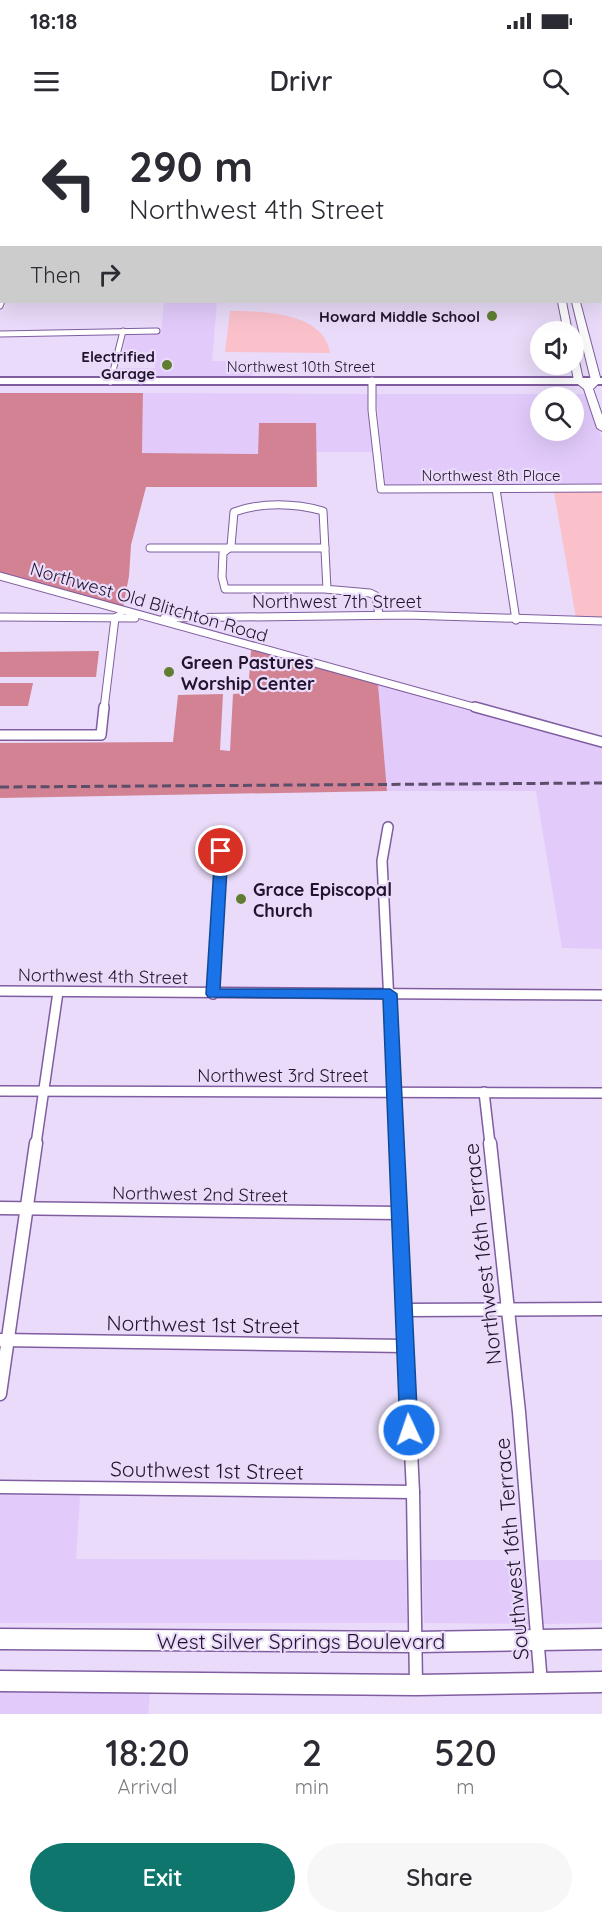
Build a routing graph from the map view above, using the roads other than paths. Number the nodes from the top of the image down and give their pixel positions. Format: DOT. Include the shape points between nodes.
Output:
graph roads {
  1 [pos="561,303"];
  2 [pos="576,303"];
  3 [pos="565,321"];
  4 [pos="123,331"];
  5 [pos="157,331"];
  6 [pos="0,334"];
  7 [pos="584,370"];
  8 [pos="0,381"];
  9 [pos="110,381"];
  10 [pos="152,384"];
  11 [pos="372,384"];
  12 [pos="593,384"];
  13 [pos="0,387"];
  14 [pos="602,428"];
  15 [pos="602,488"];
  16 [pos="496,489"];
  17 [pos="150,548"];
  18 [pos="228,549"];
  19 [pos="326,549"];
  20 [pos="0,576"];
  21 [pos="327,589"];
  22 [pos="124,611"];
  23 [pos="379,615"];
  24 [pos="0,617"];
  25 [pos="115,618"];
  26 [pos="153,618"];
  27 [pos="516,620"];
  28 [pos="602,621"];
  29 [pos="0,735"];
  30 [pos="602,742"];
  31 [pos="388,827"];
  32 [pos="221,851"];
  33 [pos="0,991"];
  34 [pos="58,992"];
  35 [pos="213,994"];
  36 [pos="390,994"];
  37 [pos="602,995"];
  38 [pos="0,1091"];
  39 [pos="45,1091"];
  40 [pos="394,1092"];
  41 [pos="484,1092"];
  42 [pos="602,1093"];
  43 [pos="0,1208"];
  44 [pos="27,1209"];
  45 [pos="399,1213"];
  46 [pos="602,1309"];
  47 [pos="404,1310"];
  48 [pos="509,1310"];
  49 [pos="4,1341"];
  50 [pos="405,1346"];
  51 [pos="0,1394"];
  52 [pos="519,1412"];
  53 [pos="0,1487"];
  54 [pos="412,1492"];
  55 [pos="0,1639"];
  56 [pos="602,1639"];
  57 [pos="538,1641"];
  58 [pos="416,1642"];
  59 [pos="0,1681"];
  60 [pos="602,1682"];
  61 [pos="541,1684"];
  62 [pos="417,1685"];
  1 -- 3 [label="main road"];
  2 -- 12 [label="main road"];
  4 -- 5 [label="street"];
  4 -- 6 [label="street"];
  4 -- 9 [label="street"];
  7 -- 12 [label="main road"];
  8 -- 9 [label="highway, Northwest 10th Street"];
  9 -- 10 [label="highway, Northwest 10th Street"];
  10 -- 11 [label="highway, Northwest 10th Street"];
  10 -- 13 [label="highway, Northwest 10th Street"];
  11 -- 12 [label="highway, Northwest 10th Street"];
  11 -- 16 [label="street, Northwest 8th Place" via="381,489"];
  12 -- 14 [label="main road"];
  15 -- 16 [label="street, Northwest 8th Place"];
  16 -- 27 [label="street"];
  17 -- 18 [label="street"];
  18 -- 19 [label="street"];
  18 -- 19 [label="street" via="234,512 249,507 313,507 323,511"];
  18 -- 21 [label="street" via="223,553 225,589"];
  19 -- 21 [label="street"];
  20 -- 22 [label="street, Northwest Old Blitchton Road"];
  21 -- 23 [label="street" via="376,596"];
  22 -- 25 [label="street"];
  22 -- 26 [label="street, Northwest Old Blitchton Road"];
  23 -- 26 [label="street, Northwest 7th Street"];
  23 -- 27 [label="street, Northwest 7th Street"];
  24 -- 25 [label="street, Northwest 7th Street"];
  25 -- 26 [label="street, Northwest 7th Street"];
  25 -- 29 [label="street" via="101,735"];
  26 -- 30 [label="street, Northwest Old Blitchton Road"];
  27 -- 28 [label="street, Northwest 7th Street"];
  31 -- 36 [label="street" via="382,861"];
  32 -- 35 [label="street"];
  33 -- 34 [label="street, Northwest 4th Street"];
  34 -- 35 [label="street, Northwest 4th Street"];
  34 -- 39 [label="street"];
  35 -- 36 [label="street, Northwest 4th Street"];
  36 -- 37 [label="street, Northwest 4th Street"];
  36 -- 40 [label="street"];
  38 -- 39 [label="street, Northwest 3rd Street"];
  39 -- 40 [label="street, Northwest 3rd Street"];
  39 -- 44 [label="street"];
  40 -- 41 [label="street, Northwest 3rd Street"];
  40 -- 45 [label="street"];
  41 -- 42 [label="street, Northwest 3rd Street"];
  41 -- 48 [label="street, Northwest 16th Terrace"];
  43 -- 44 [label="street, Northwest 2nd Street"];
  44 -- 45 [label="street, Northwest 2nd Street"];
  44 -- 49 [label="street"];
  45 -- 47 [label="street"];
  46 -- 48 [label="street"];
  47 -- 48 [label="street"];
  47 -- 50 [label="street"];
  48 -- 52 [label="street, Northwest 16th Terrace"];
  49 -- 50 [label="street, Northwest 1st Street"];
  49 -- 51 [label="street"];
  50 -- 54 [label="street"];
  52 -- 57 [label="street, Southwest 16th Terrace"];
  53 -- 54 [label="street, Southwest 1st Street"];
  54 -- 58 [label="street"];
  55 -- 58 [label="main road, West Silver Springs Boulevard"];
  56 -- 57 [label="main road, West Silver Springs Boulevard"];
  57 -- 58 [label="main road, West Silver Springs Boulevard"];
  57 -- 61 [label="street, Southwest 16th Terrace"];
  58 -- 62 [label="street"];
  59 -- 62 [label="main road"];
  60 -- 61 [label="main road"];
  61 -- 62 [label="main road"];
}
